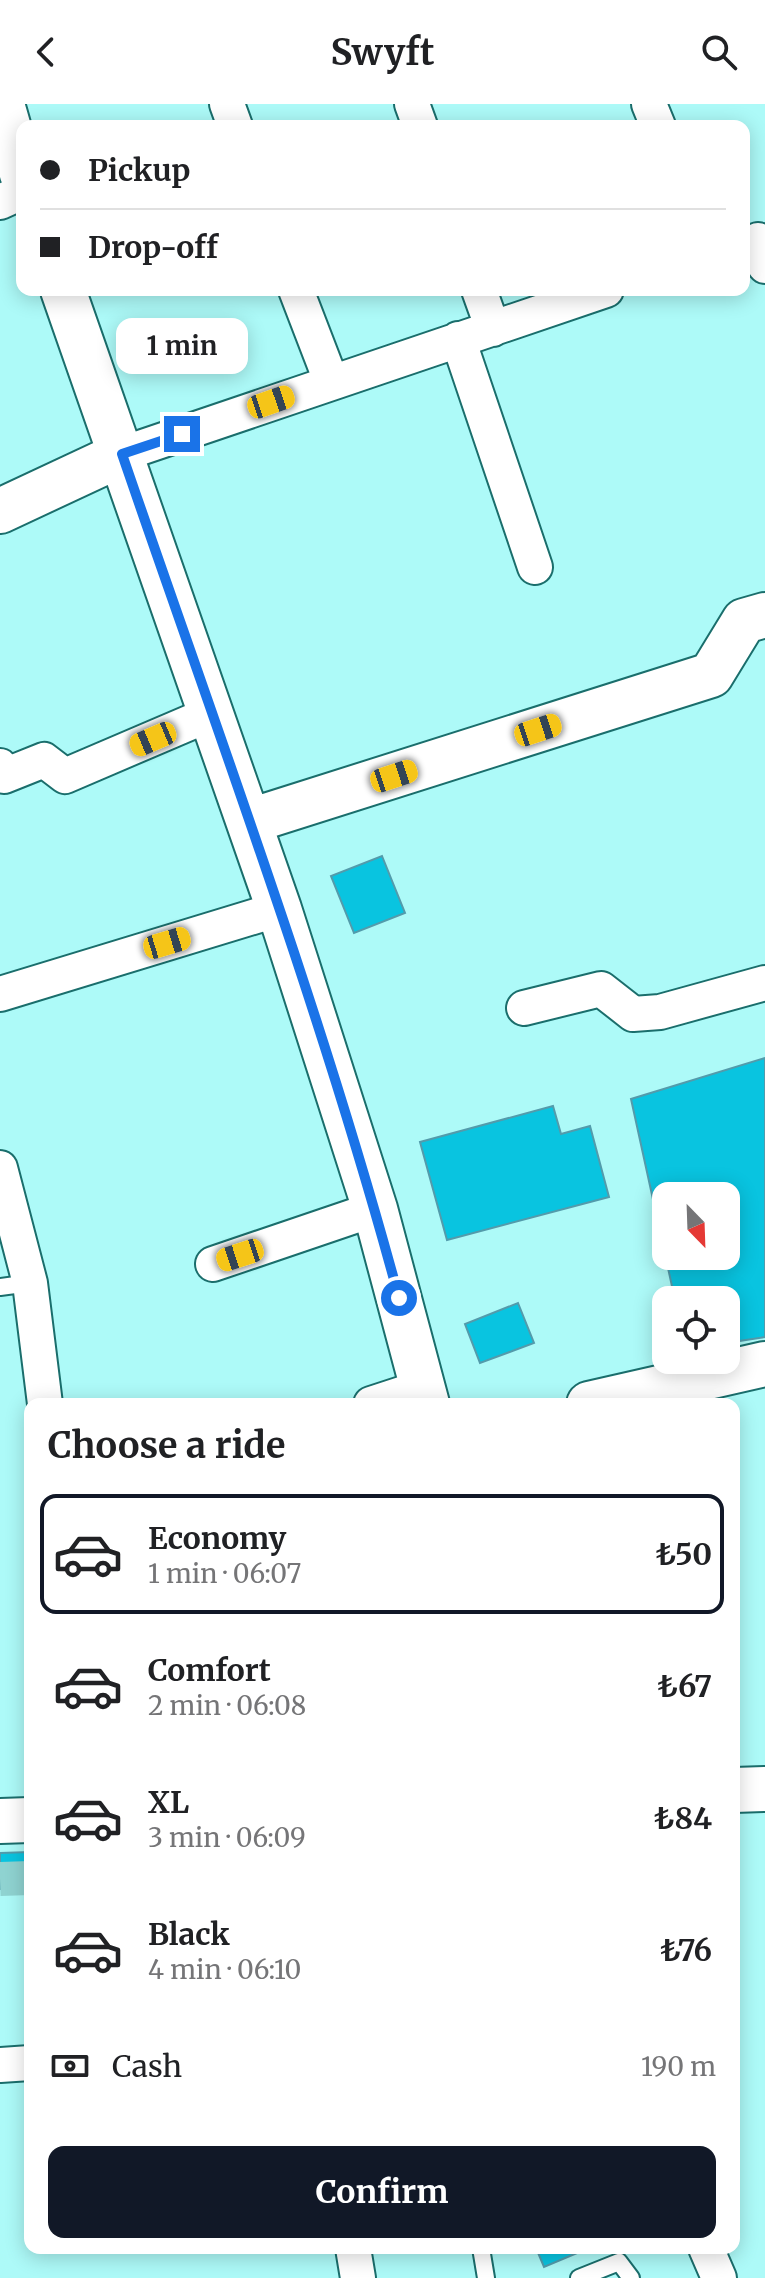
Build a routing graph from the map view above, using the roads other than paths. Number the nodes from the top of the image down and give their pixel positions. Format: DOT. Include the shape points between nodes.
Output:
graph roads {
  1 [pos="2,104"];
  2 [pos="16,153"];
  3 [pos="65,296"];
  4 [pos="298,296"];
  5 [pos="481,296"];
  6 [pos="589,296"];
  7 [pos="493,329"];
  8 [pos="458,339"];
  9 [pos="331,381"];
  10 [pos="122,454"];
  11 [pos="0,511"];
  12 [pos="535,567"];
  13 [pos="765,615"];
  14 [pos="210,714"];
  15 [pos="0,766"];
  16 [pos="250,821"];
  17 [pos="279,909"];
  18 [pos="765,983"];
  19 [pos="0,994"];
  20 [pos="524,1008"];
  21 [pos="0,1168"];
  22 [pos="375,1209"];
  23 [pos="213,1264"];
  24 [pos="15,1285"];
  25 [pos="765,1364"];
  26 [pos="425,1396"];
  27 [pos="43,1398"];
  28 [pos="615,1398"];
  29 [pos="765,1789"];
  30 [pos="740,1790"];
  31 [pos="24,1820"];
  32 [pos="0,1821"];
  33 [pos="24,2063"];
  34 [pos="0,2065"];
  35 [pos="354,2254"];
  36 [pos="482,2254"];
  37 [pos="709,2254"];
  38 [pos="616,2255"];
  39 [pos="358,2278"];
  40 [pos="486,2278"];
  41 [pos="579,2278"];
  42 [pos="631,2278"];
  43 [pos="719,2278"];
  1 -- 2 [label="street"];
  3 -- 10 [label="street"];
  4 -- 9 [label="street"];
  5 -- 7 [label="street"];
  6 -- 7 [label="street"];
  7 -- 8 [label="street"];
  8 -- 9 [label="street"];
  8 -- 12 [label="street"];
  9 -- 10 [label="street"];
  10 -- 11 [label="street"];
  10 -- 14 [label="street"];
  13 -- 16 [label="street" via="744,621 711,675"];
  14 -- 15 [label="street" via="65,776 44,760 4,776"];
  14 -- 16 [label="street"];
  16 -- 17 [label="street"];
  17 -- 19 [label="street"];
  17 -- 22 [label="street"];
  18 -- 20 [label="street" via="660,1012 633,1014 601,989"];
  21 -- 24 [label="street"];
  22 -- 23 [label="street"];
  22 -- 26 [label="street"];
  24 -- 27 [label="street"];
  25 -- 28 [label="street"];
  29 -- 30 [label="street"];
  31 -- 32 [label="street"];
  33 -- 34 [label="street"];
  35 -- 39 [label="street"];
  36 -- 40 [label="lane"];
  37 -- 43 [label="street"];
  38 -- 41 [label="lane"];
  38 -- 42 [label="lane"];
}
